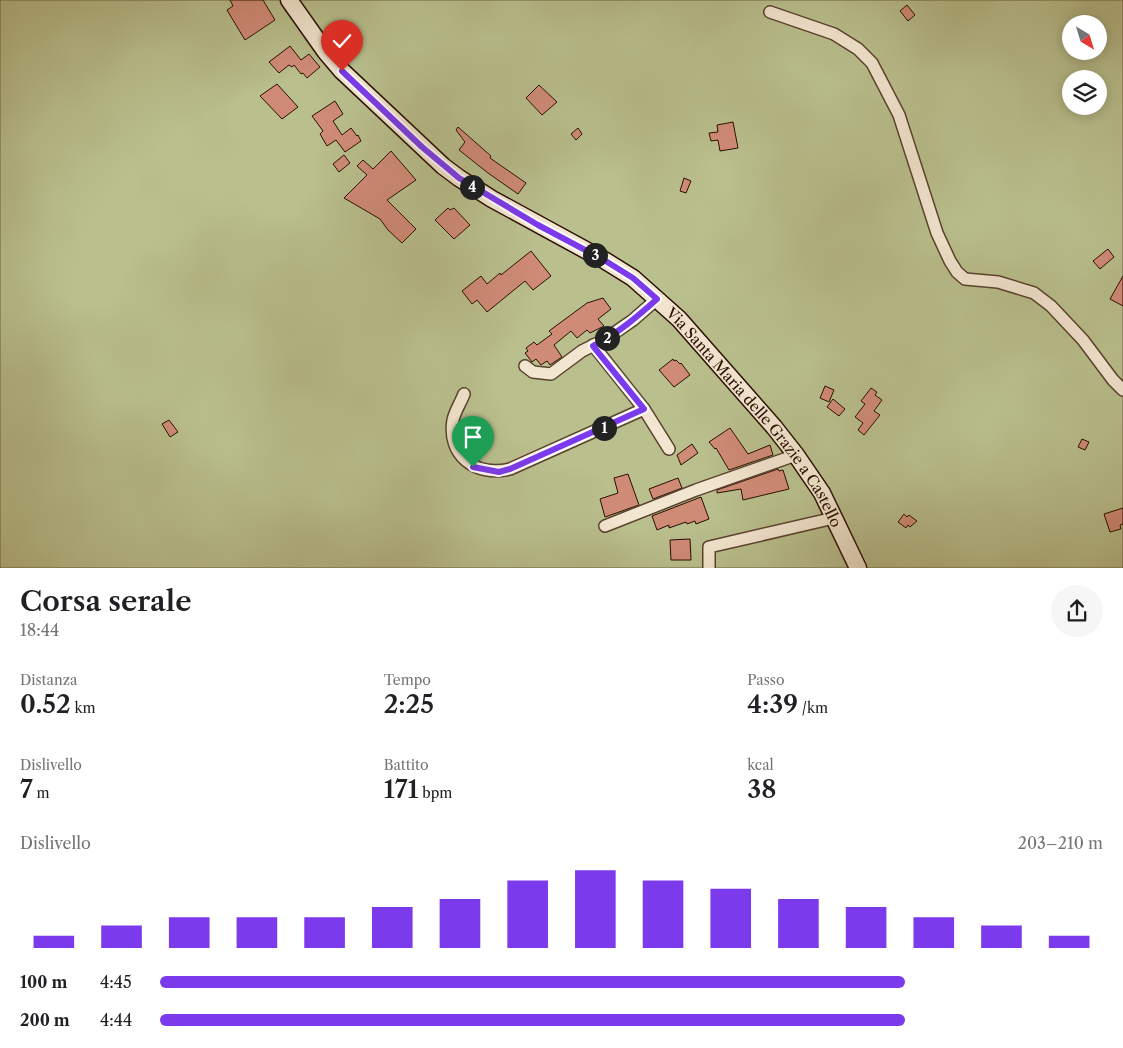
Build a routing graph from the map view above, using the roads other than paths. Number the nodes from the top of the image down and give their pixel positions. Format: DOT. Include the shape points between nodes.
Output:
graph roads {
  1 [pos="289,0"];
  2 [pos="770,12"];
  3 [pos="657,299"];
  4 [pos="593,346"];
  5 [pos="525,366"];
  6 [pos="1123,390"];
  7 [pos="464,394"];
  8 [pos="644,409"];
  9 [pos="669,449"];
  10 [pos="796,455"];
  11 [pos="834,518"];
  12 [pos="605,526"];
  13 [pos="709,568"];
  14 [pos="858,568"];
  1 -- 3 [label="street, Via Santa Maria delle Grazie a Castello" via="342,71 442,166 492,199 604,260 633,278"];
  2 -- 6 [label="street" via="834,34 858,49 872,63 899,115 938,233 957,272 965,279 998,282 1034,293 1083,340"];
  3 -- 4 [label="street" via="633,320"];
  3 -- 10 [label="street, Via Santa Maria delle Grazie a Castello" via="708,351"];
  4 -- 5 [label="street" via="552,374 533,372"];
  4 -- 8 [label="street"];
  7 -- 8 [label="street" via="453,419 457,451 473,467 499,472"];
  8 -- 9 [label="street"];
  10 -- 11 [label="street, Via Santa Maria delle Grazie a Castello" via="822,493"];
  10 -- 12 [label="street"];
  11 -- 13 [label="street" via="709,547"];
  11 -- 14 [label="street, Via Santa Maria delle Grazie a Castello"];
}
